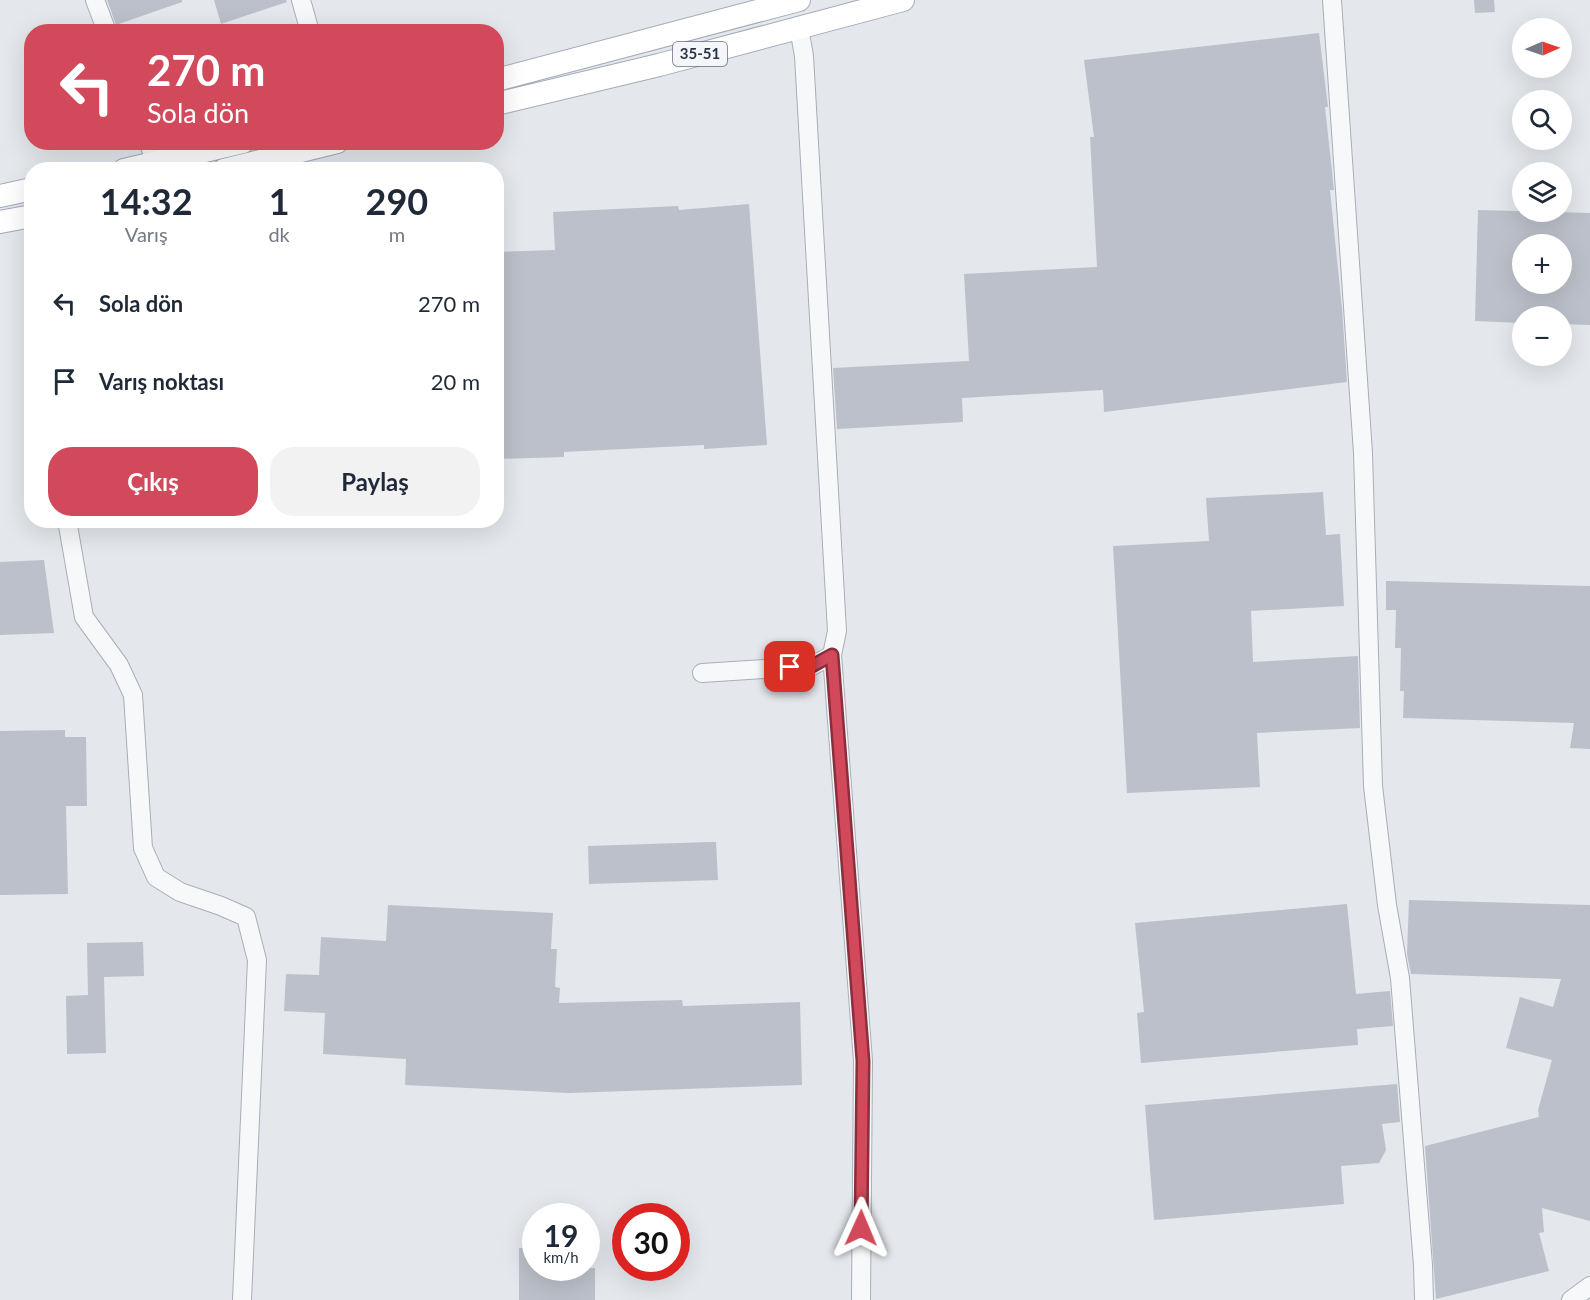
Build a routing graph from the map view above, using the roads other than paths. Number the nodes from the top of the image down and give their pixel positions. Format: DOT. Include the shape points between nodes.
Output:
graph roads {
  1 [pos="95,0"];
  2 [pos="301,0"];
  3 [pos="800,0"];
  4 [pos="903,0"];
  5 [pos="1332,0"];
  6 [pos="104,24"];
  7 [pos="308,24"];
  8 [pos="799,28"];
  9 [pos="504,78"];
  10 [pos="504,102"];
  11 [pos="177,150"];
  12 [pos="305,150"];
  13 [pos="152,153"];
  14 [pos="137,162"];
  15 [pos="256,162"];
  16 [pos="24,191"];
  17 [pos="0,196"];
  18 [pos="24,217"];
  19 [pos="0,222"];
  20 [pos="68,528"];
  21 [pos="832,655"];
  22 [pos="702,673"];
  23 [pos="1590,1286"];
  24 [pos="242,1300"];
  25 [pos="861,1300"];
  26 [pos="1424,1300"];
  27 [pos="1571,1300"];
  1 -- 6 [label="street"];
  2 -- 7 [label="street"];
  3 -- 9 [label="main road, 35-51"];
  4 -- 8 [label="main road, 35-51"];
  5 -- 26 [label="street" via="1363,453 1373,786 1400,978"];
  8 -- 10 [label="main road, 35-51"];
  8 -- 21 [label="street" via="804,56 837,619"];
  11 -- 13 [label="main road"];
  12 -- 15 [label="main road"];
  13 -- 14 [label="main road"];
  16 -- 17 [label="main road"];
  18 -- 19 [label="main road"];
  20 -- 24 [label="street" via="84,618 119,665 133,695 143,848 156,876 180,892 246,917 256,960"];
  21 -- 22 [label="street" via="812,666"];
  21 -- 25 [label="street" via="863,1061"];
  23 -- 27 [label="street"];
}
